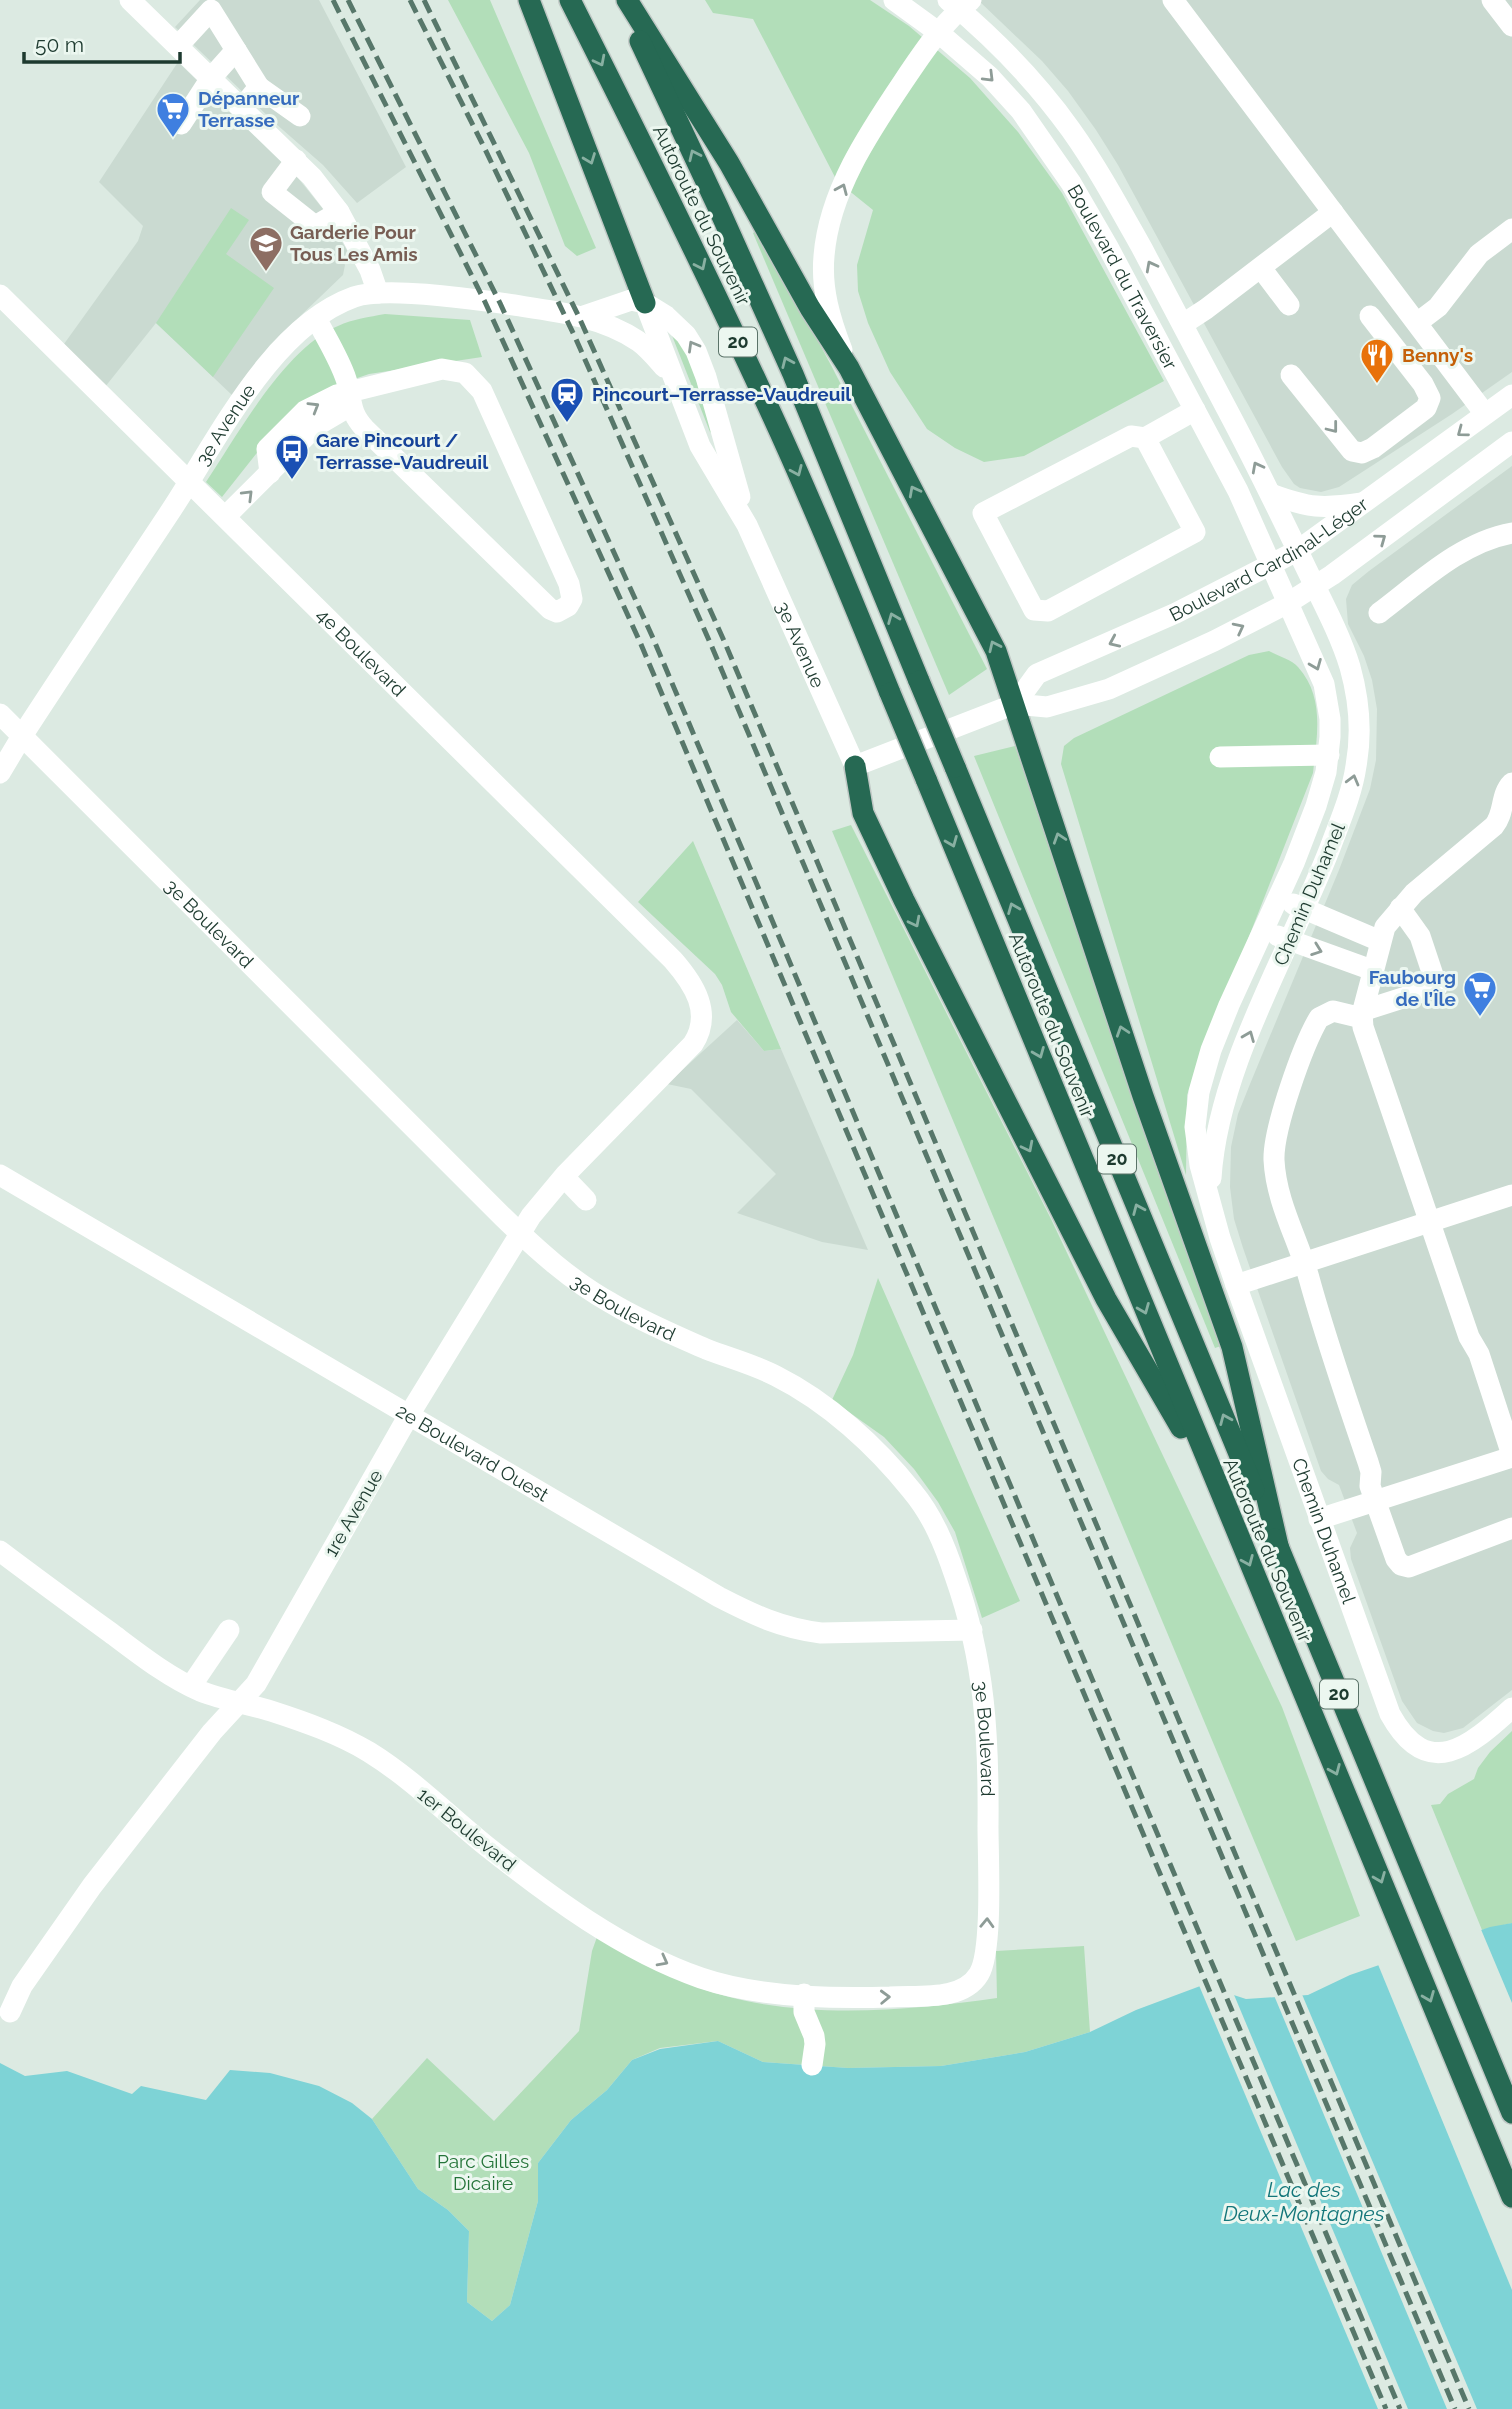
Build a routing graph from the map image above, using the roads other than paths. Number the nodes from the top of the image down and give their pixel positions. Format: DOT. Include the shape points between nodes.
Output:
graph roads {
  1 [pos="130,0"];
  2 [pos="529,0"];
  3 [pos="569,0"];
  4 [pos="619,0"];
  5 [pos="627,0"];
  6 [pos="894,0"];
  7 [pos="1172,0"];
  8 [pos="1492,0"];
  9 [pos="956,2"];
  10 [pos="1512,26"];
  11 [pos="938,32"];
  12 [pos="178,46"];
  13 [pos="236,50"];
  14 [pos="211,78"];
  15 [pos="260,87"];
  16 [pos="242,108"];
  17 [pos="300,116"];
  18 [pos="181,124"];
  19 [pos="296,160"];
  20 [pos="339,212"];
  21 [pos="1333,212"];
  22 [pos="1512,229"];
  23 [pos="1261,268"];
  24 [pos="378,293"];
  25 [pos="0,295"];
  26 [pos="645,303"];
  27 [pos="1289,305"];
  28 [pos="584,316"];
  29 [pos="1370,316"];
  30 [pos="316,318"];
  31 [pos="1417,323"];
  32 [pos="1183,324"];
  33 [pos="849,368"];
  34 [pos="1291,374"];
  35 [pos="673,376"];
  36 [pos="1512,395"];
  37 [pos="349,398"];
  38 [pos="1195,410"];
  39 [pos="1485,414"];
  40 [pos="1145,438"];
  41 [pos="1507,454"];
  42 [pos="190,481"];
  43 [pos="1272,494"];
  44 [pos="1367,502"];
  45 [pos="226,516"];
  46 [pos="747,525"];
  47 [pos="1512,533"];
  48 [pos="1297,551"];
  49 [pos="1271,565"];
  50 [pos="1315,587"];
  51 [pos="1288,603"];
  52 [pos="1379,613"];
  53 [pos="1015,704"];
  54 [pos="0,714"];
  55 [pos="22,736"];
  56 [pos="1329,755"];
  57 [pos="1220,757"];
  58 [pos="855,766"];
  59 [pos="0,773"];
  60 [pos="1512,783"];
  61 [pos="1278,898"];
  62 [pos="1400,908"];
  63 [pos="1304,909"];
  64 [pos="1263,930"];
  65 [pos="1290,940"];
  66 [pos="1380,941"];
  67 [pos="1372,970"];
  68 [pos="1362,1015"];
  69 [pos="703,1020"];
  70 [pos="0,1175"];
  71 [pos="564,1177"];
  72 [pos="1512,1195"];
  73 [pos="586,1200"];
  74 [pos="1210,1201"];
  75 [pos="1430,1222"];
  76 [pos="520,1233"];
  77 [pos="1303,1263"];
  78 [pos="1236,1285"];
  79 [pos="409,1415"];
  80 [pos="1512,1456"];
  81 [pos="1221,1498"];
  82 [pos="1376,1503"];
  83 [pos="1319,1519"];
  84 [pos="1512,1528"];
  85 [pos="1279,1550"];
  86 [pos="0,1551"];
  87 [pos="229,1630"];
  88 [pos="972,1630"];
  89 [pos="191,1686"];
  90 [pos="239,1702"];
  91 [pos="1512,1708"];
  92 [pos="968,1986"];
  93 [pos="804,1994"];
  94 [pos="10,2012"];
  95 [pos="812,2065"];
  96 [pos="1512,2113"];
  97 [pos="1512,2197"];
  1 -- 12 [label="street"];
  2 -- 26 [label="highway, one-way"];
  3 -- 81 [label="highway, Autoroute du Souvenir / 20, one-way, bridge" via="685,231 806,491"];
  85 -- 4 [label="highway, Autoroute du Souvenir / 20, one-way, bridge" via="769,320"];
  5 -- 33 [label="highway"];
  6 -- 11 [label="street, Boulevard du Traversier"];
  7 -- 21 [label="street"];
  8 -- 10 [label="street"];
  9 -- 11 [label="street"];
  32 -- 9 [label="street, Boulevard du Traversier, one-way" via="1073,131 1019,65"];
  33 -- 11 [label="street, one-way" via="824,289 824,254 833,211 872,129"];
  11 -- 38 [label="street, Boulevard du Traversier, one-way" via="990,77 1045,143 1108,247"];
  12 -- 13 [label="street" via="211,10"];
  12 -- 14 [label="street"];
  13 -- 14 [label="street"];
  13 -- 15 [label="street"];
  14 -- 16 [label="street"];
  14 -- 18 [label="street"];
  15 -- 16 [label="street"];
  15 -- 17 [label="street"];
  16 -- 19 [label="street"];
  19 -- 20 [label="street"];
  19 -- 20 [label="street" via="272,192 315,226"];
  20 -- 24 [label="street"];
  21 -- 23 [label="street"];
  21 -- 31 [label="street"];
  22 -- 31 [label="street" via="1479,254 1438,307"];
  23 -- 27 [label="street"];
  23 -- 32 [label="street"];
  24 -- 28 [label="street, 3e Avenue" via="500,303"];
  24 -- 30 [label="street, 3e Avenue" via="357,296"];
  25 -- 42 [label="street, 4e Boulevard"];
  26 -- 28 [label="street, 3e Avenue" via="631,300"];
  26 -- 35 [label="street, 3e Avenue"];
  46 -- 26 [label="street, 3e Avenue, one-way" via="696,351 676,324"];
  28 -- 35 [label="street, 3e Avenue" via="640,342"];
  34 -- 29 [label="street, one-way" via="1352,451 1373,448 1426,408 1430,398"];
  30 -- 37 [label="street" via="342,369"];
  30 -- 42 [label="street, 3e Avenue" via="252,385"];
  31 -- 39 [label="street"];
  43 -- 32 [label="street, Boulevard du Traversier, one-way"];
  53 -- 33 [label="highway, one-way" via="989,635"];
  35 -- 46 [label="street, 3e Avenue" via="700,446"];
  36 -- 39 [label="street, Boulevard Cardinal-Léger"];
  37 -- 37 [label="street" via="365,429 550,609 557,612 568,606 572,600 569,584 477,383 460,370 442,369"];
  45 -- 37 [label="street, one-way"];
  38 -- 40 [label="street"];
  38 -- 49 [label="street, Boulevard du Traversier"];
  39 -- 44 [label="street, Boulevard Cardinal-Léger, one-way"];
  40 -- 40 [label="street" via="1131,436 983,513 1034,610 1048,611 1195,532"];
  50 -- 41 [label="street, Boulevard Cardinal-Léger, one-way"];
  42 -- 45 [label="street, 4e Boulevard"];
  42 -- 55 [label="street, 3e Avenue"];
  43 -- 44 [label="street" via="1313,507"];
  43 -- 48 [label="street, Boulevard du Traversier"];
  44 -- 48 [label="street, Boulevard Cardinal-Léger"];
  45 -- 69 [label="street, 4e Boulevard" via="673,960 700,999"];
  46 -- 58 [label="street, 3e Avenue"];
  47 -- 52 [label="street" via="1463,551"];
  48 -- 49 [label="street, Boulevard Cardinal-Léger"];
  48 -- 50 [label="street, Boulevard du Traversier"];
  49 -- 51 [label="street, Boulevard du Traversier"];
  49 -- 53 [label="street, Boulevard Cardinal-Léger, one-way" via="1037,674"];
  50 -- 51 [label="street, Boulevard Cardinal-Léger"];
  63 -- 50 [label="street, Chemin Duhamel, one-way" via="1348,799 1359,739 1349,663"];
  53 -- 51 [label="street, Boulevard Cardinal-Léger, one-way" via="1047,706 1109,689"];
  51 -- 56 [label="street, Chemin Duhamel, one-way" via="1324,684 1330,719"];
  53 -- 58 [label="street, Boulevard Cardinal-Léger"];
  85 -- 53 [label="highway, one-way" via="1232,1347 1143,1096"];
  54 -- 55 [label="street, 3e Boulevard"];
  55 -- 59 [label="street, 3e Avenue"];
  55 -- 76 [label="street, 3e Boulevard"];
  56 -- 57 [label="street"];
  56 -- 61 [label="street, Chemin Duhamel" via="1316,806"];
  58 -- 81 [label="highway, one-way" via="866,819 972,1038 1106,1299"];
  60 -- 62 [label="street" via="1504,792 1500,819 1494,826"];
  61 -- 63 [label="street"];
  61 -- 64 [label="street, Chemin Duhamel"];
  62 -- 66 [label="street"];
  62 -- 68 [label="street" via="1420,936 1437,987"];
  63 -- 65 [label="street, Chemin Duhamel"];
  63 -- 66 [label="street"];
  64 -- 65 [label="street"];
  64 -- 74 [label="street, Chemin Duhamel" via="1228,1005 1199,1092 1195,1127"];
  65 -- 67 [label="street, one-way"];
  74 -- 65 [label="street, Chemin Duhamel, one-way" via="1214,1148 1225,1099"];
  66 -- 67 [label="street"];
  67 -- 68 [label="street"];
  68 -- 75 [label="street"];
  68 -- 77 [label="street" via="1333,1011 1319,1018 1276,1139 1276,1175"];
  69 -- 71 [label="street, 1re Avenue" via="693,1044"];
  70 -- 79 [label="street, 2e Boulevard Ouest"];
  71 -- 73 [label="street"];
  71 -- 76 [label="street, 1re Avenue"];
  72 -- 75 [label="street"];
  74 -- 78 [label="street, Chemin Duhamel"];
  75 -- 77 [label="street"];
  75 -- 80 [label="street"];
  76 -- 79 [label="street, 1re Avenue"];
  76 -- 88 [label="street, 3e Boulevard" via="573,1279 610,1303 780,1378 863,1438 929,1515 950,1561"];
  77 -- 78 [label="street"];
  77 -- 82 [label="street" via="1368,1462"];
  78 -- 83 [label="street, Chemin Duhamel"];
  79 -- 88 [label="street, 2e Boulevard Ouest" via="761,1619 821,1633"];
  79 -- 90 [label="street, 1re Avenue" via="256,1684"];
  80 -- 82 [label="street"];
  81 -- 97 [label="highway, Autoroute du Souvenir / 20, one-way"];
  82 -- 83 [label="street"];
  82 -- 84 [label="street" via="1396,1559 1409,1567"];
  83 -- 91 [label="street, Chemin Duhamel" via="1390,1714 1406,1739 1427,1751 1453,1751 1477,1739"];
  85 -- 96 [label="highway, Autoroute du Souvenir / 20"];
  86 -- 89 [label="street, 1er Boulevard" via="146,1660"];
  87 -- 89 [label="street"];
  92 -- 88 [label="street, 3e Boulevard, one-way" via="982,1969 985,1955 989,1795 985,1704"];
  89 -- 90 [label="street, 1er Boulevard"];
  90 -- 93 [label="street, 1er Boulevard, one-way" via="328,1731 369,1752 536,1884 603,1929 674,1967 733,1986"];
  90 -- 94 [label="street, 1re Avenue" via="92,1886 22,1986"];
  93 -- 92 [label="street, 1er Boulevard, one-way" via="861,1998 941,1994"];
  93 -- 95 [label="street" via="804,2012 816,2044"];
}
